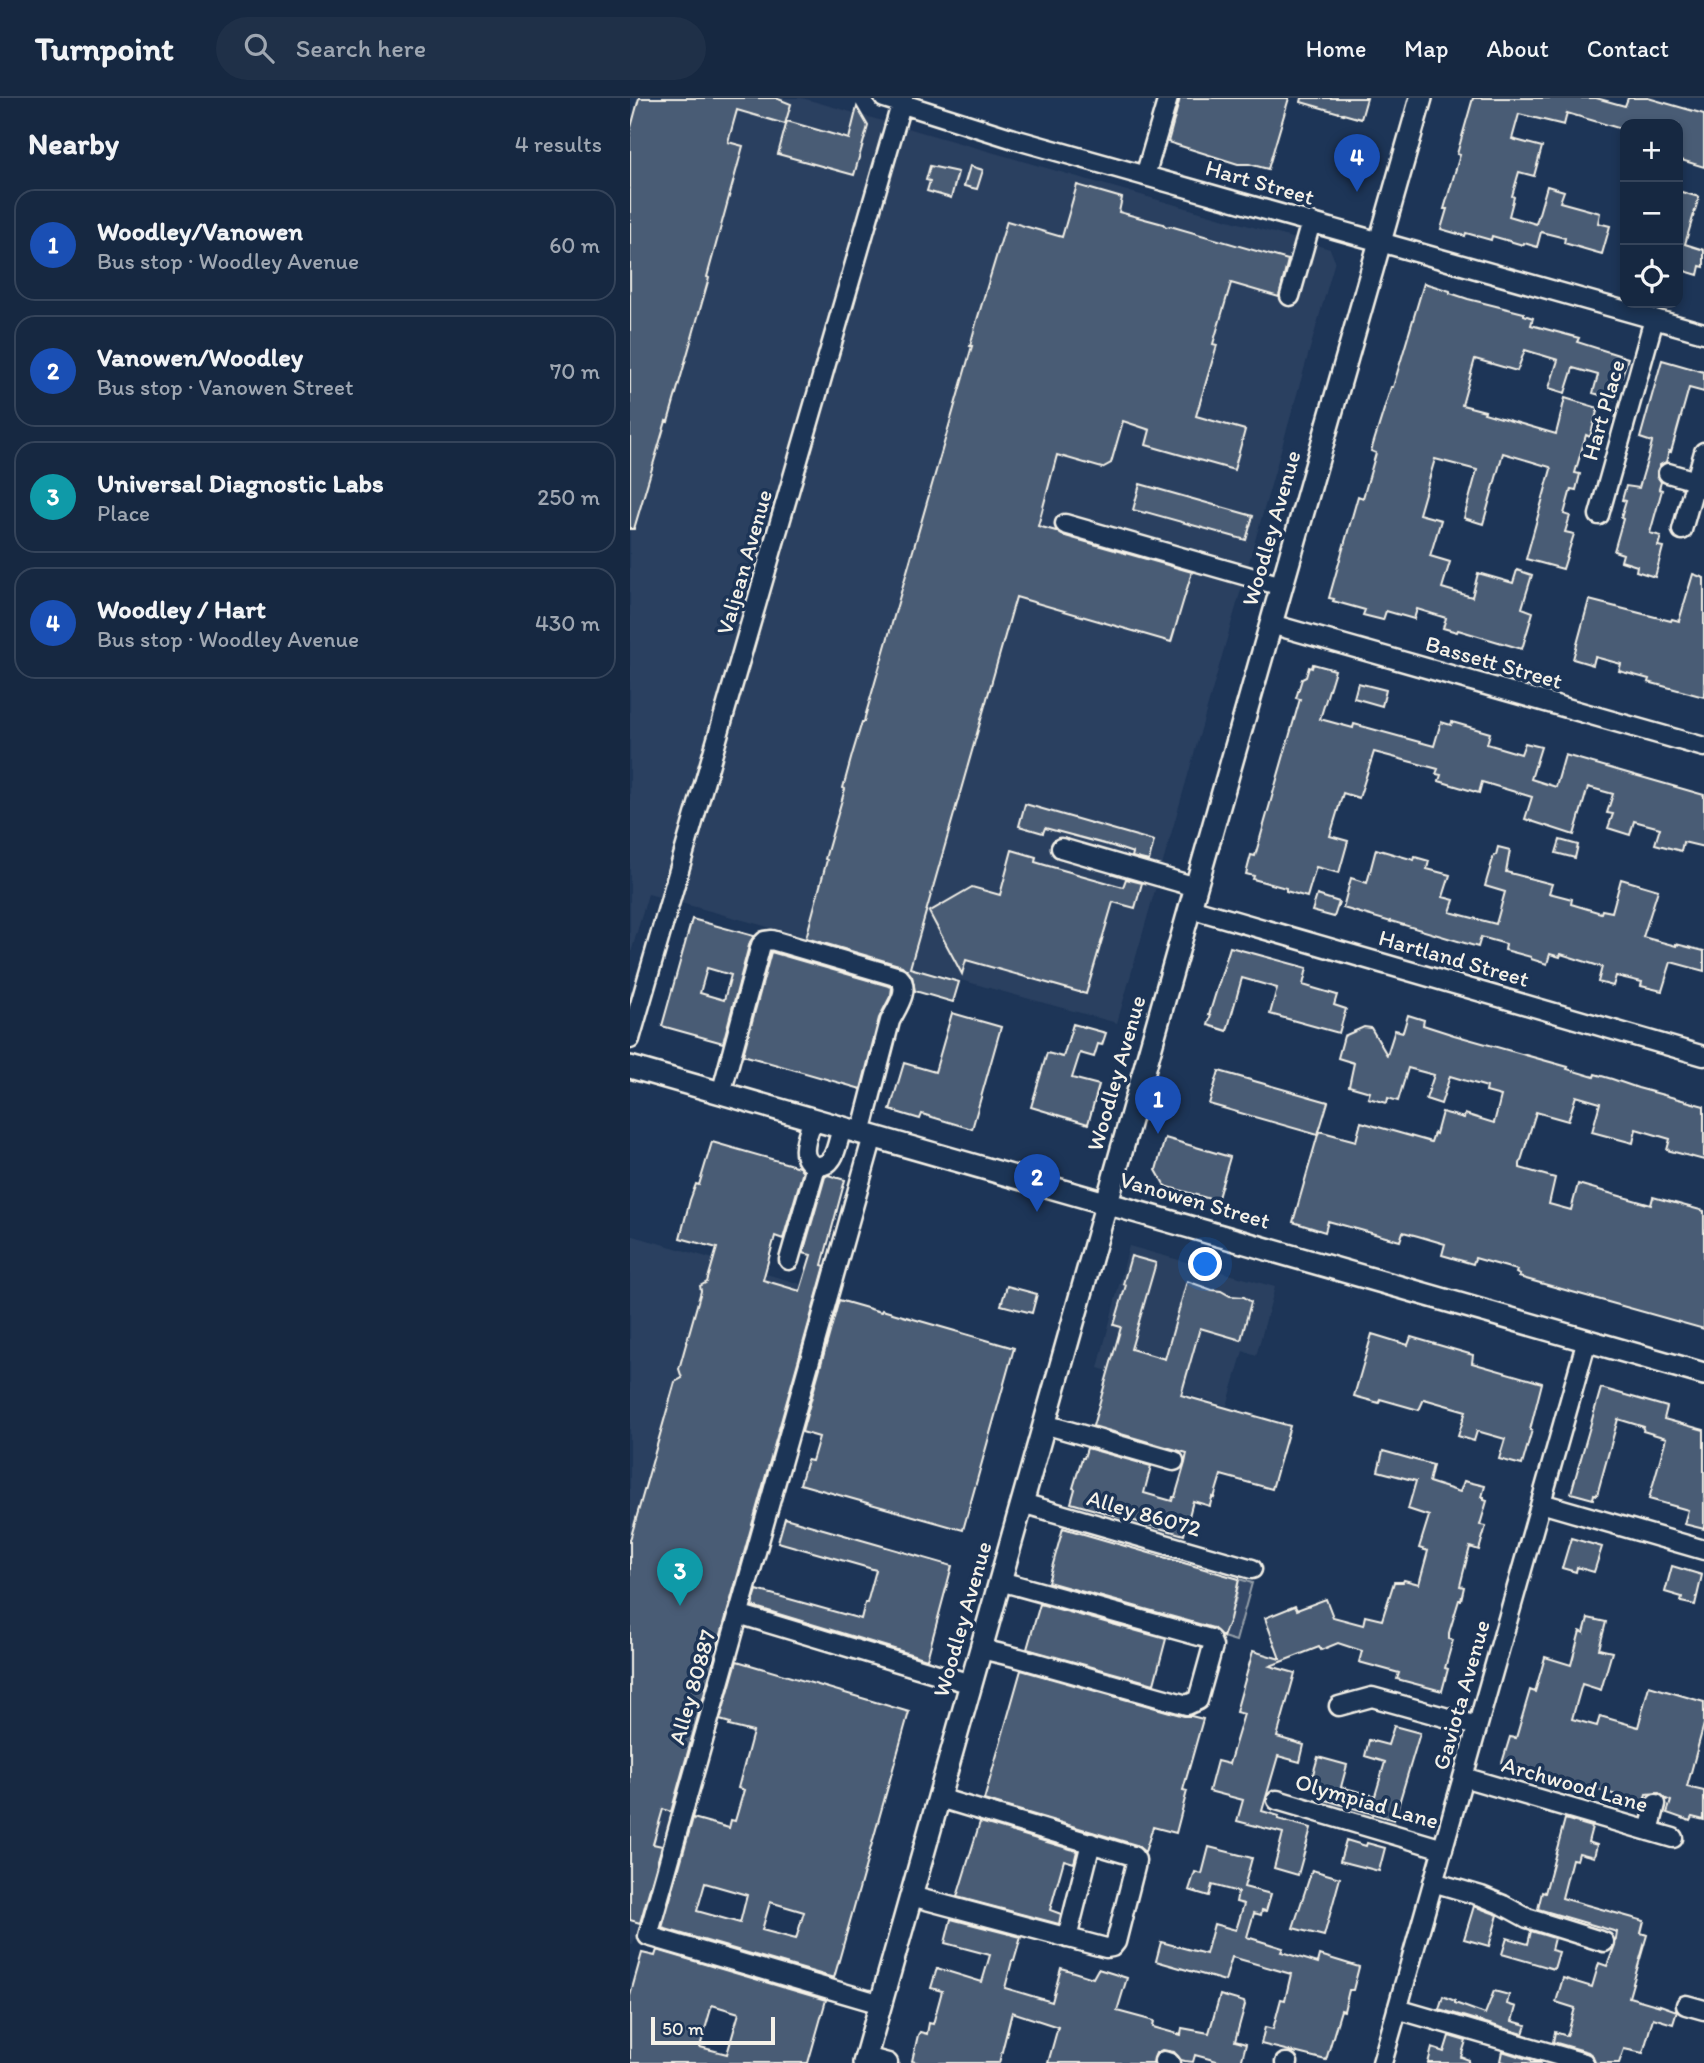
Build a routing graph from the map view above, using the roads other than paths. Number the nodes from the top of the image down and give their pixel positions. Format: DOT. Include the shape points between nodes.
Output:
graph roads {
  1 [pos="1168,98"];
  2 [pos="1421,98"];
  3 [pos="896,100"];
  4 [pos="1145,176"];
  5 [pos="1311,222"];
  6 [pos="1380,242"];
  7 [pos="1290,296"];
  8 [pos="1654,319"];
  9 [pos="1704,333"];
  10 [pos="1704,452"];
  11 [pos="1668,473"];
  12 [pos="1696,481"];
  13 [pos="1599,515"];
  14 [pos="1065,524"];
  15 [pos="1682,530"];
  16 [pos="1282,586"];
  17 [pos="1271,624"];
  18 [pos="1704,747"];
  19 [pos="1060,848"];
  20 [pos="1196,887"];
  21 [pos="1190,908"];
  22 [pos="630,1039"];
  23 [pos="1704,1056"];
  24 [pos="630,1067"];
  25 [pos="721,1094"];
  26 [pos="813,1119"];
  27 [pos="859,1132"];
  28 [pos="816,1166"];
  29 [pos="1108,1202"];
  30 [pos="789,1260"];
  31 [pos="1587,1340"];
  32 [pos="1704,1374"];
  33 [pos="1044,1424"];
  34 [pos="1174,1461"];
  35 [pos="1022,1503"];
  36 [pos="1541,1503"];
  37 [pos="1704,1550"];
  38 [pos="1252,1569"];
  39 [pos="1000,1581"];
  40 [pos="738,1614"];
  41 [pos="981,1649"];
  42 [pos="971,1684"];
  43 [pos="1339,1706"];
  44 [pos="1477,1726"];
  45 [pos="1463,1777"];
  46 [pos="939,1798"];
  47 [pos="1277,1800"];
  48 [pos="1656,1804"];
  49 [pos="1649,1831"];
  50 [pos="1673,1838"];
  51 [pos="1091,1843"];
  52 [pos="1443,1849"];
  53 [pos="1433,1882"];
  54 [pos="911,1896"];
  55 [pos="1067,1938"];
  56 [pos="1604,1942"];
  57 [pos="881,2004"];
  58 [pos="1686,2005"];
  59 [pos="1397,2009"];
  60 [pos="1704,2010"];
  61 [pos="865,2060"];
  62 [pos="888,2063"];
  63 [pos="1382,2063"];
  64 [pos="1584,2063"];
  1 -- 4 [label="street"];
  2 -- 6 [label="main road, Woodley Avenue"];
  3 -- 4 [label="street, Hart Street"];
  3 -- 22 [label="street, Valjean Avenue"];
  4 -- 5 [label="street, Hart Street"];
  5 -- 6 [label="street, Hart Street"];
  5 -- 7 [label="street"];
  6 -- 8 [label="street, Hart Street"];
  6 -- 16 [label="main road, Woodley Avenue"];
  8 -- 9 [label="street, Hart Street"];
  8 -- 13 [label="street, Hart Place"];
  10 -- 12 [label="street"];
  11 -- 12 [label="street"];
  12 -- 15 [label="street"];
  14 -- 16 [label="street"];
  16 -- 17 [label="main road, Woodley Avenue"];
  17 -- 18 [label="street, Bassett Street"];
  17 -- 20 [label="main road, Woodley Avenue"];
  19 -- 20 [label="street"];
  20 -- 21 [label="main road, Woodley Avenue"];
  21 -- 23 [label="street, Hartland Street"];
  21 -- 29 [label="main road, Woodley Avenue"];
  24 -- 25 [label="main road, Vanowen Street"];
  25 -- 26 [label="main road, Vanowen Street"];
  25 -- 27 [label="street" via="761,945 772,940 903,981"];
  26 -- 27 [label="main road, Vanowen Street"];
  26 -- 28 [label="street" via="804,1151 805,1158"];
  27 -- 28 [label="street" via="829,1164"];
  27 -- 29 [label="main road, Vanowen Street"];
  27 -- 40 [label="street, Alley 80887"];
  28 -- 30 [label="street"];
  29 -- 31 [label="main road, Vanowen Street"];
  29 -- 33 [label="main road, Woodley Avenue"];
  31 -- 32 [label="main road, Vanowen Street"];
  31 -- 36 [label="street, Gaviota Avenue"];
  33 -- 34 [label="street"];
  33 -- 35 [label="main road, Woodley Avenue"];
  35 -- 38 [label="street, Alley 86072"];
  35 -- 39 [label="main road, Woodley Avenue"];
  36 -- 37 [label="street"];
  36 -- 44 [label="street, Gaviota Avenue"];
  39 -- 41 [label="main road, Woodley Avenue"];
  39 -- 41 [label="street" via="1210,1639 1213,1646 1198,1700 1187,1705"];
  40 -- 42 [label="street"];
  40 -- 57 [label="street, Alley 80887" via="648,1936"];
  41 -- 42 [label="main road, Woodley Avenue"];
  42 -- 46 [label="main road, Woodley Avenue"];
  43 -- 44 [label="street" via="1373,1697"];
  44 -- 45 [label="street, Gaviota Avenue"];
  45 -- 49 [label="street, Archwood Lane"];
  45 -- 52 [label="street, Gaviota Avenue"];
  46 -- 51 [label="street"];
  46 -- 54 [label="main road, Woodley Avenue"];
  47 -- 52 [label="street, Olympiad Lane"];
  48 -- 49 [label="street"];
  49 -- 50 [label="street, Archwood Lane"];
  51 -- 55 [label="street"];
  51 -- 55 [label="street" via="1133,1856 1132,1880 1112,1947"];
  52 -- 53 [label="street, Gaviota Avenue"];
  53 -- 56 [label="street" via="1481,1896 1527,1919"];
  53 -- 59 [label="street, Gaviota Avenue"];
  54 -- 55 [label="street"];
  54 -- 57 [label="main road, Woodley Avenue"];
  57 -- 61 [label="main road, Woodley Avenue"];
  58 -- 60 [label="street"];
  59 -- 63 [label="street, Gaviota Avenue"];
  59 -- 64 [label="street"];
  61 -- 62 [label="street"];
}
